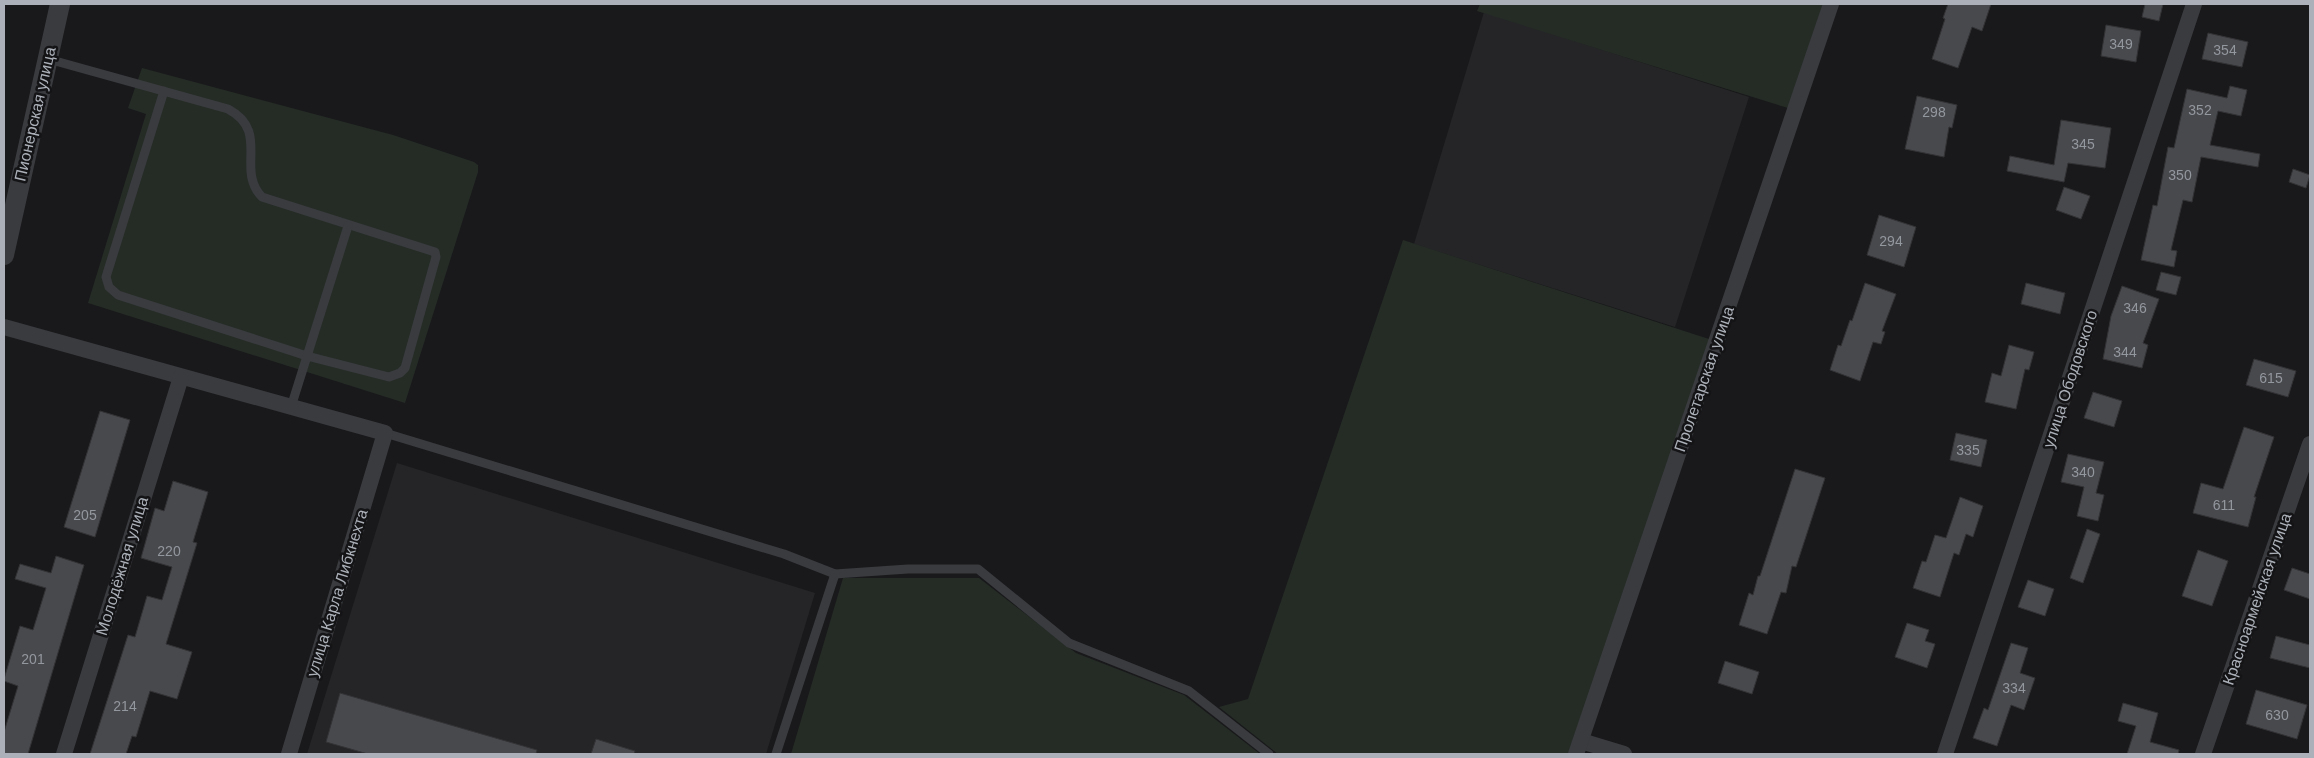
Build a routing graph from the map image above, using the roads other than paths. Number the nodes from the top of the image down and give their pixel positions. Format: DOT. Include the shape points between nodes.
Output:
graph roads {
  1 [pos="60,4"];
  2 [pos="1831,4"];
  3 [pos="2194,4"];
  4 [pos="48,59"];
  5 [pos="164,91"];
  6 [pos="348,226"];
  7 [pos="4,254"];
  8 [pos="4,327"];
  9 [pos="307,356"];
  10 [pos="181,377"];
  11 [pos="291,407"];
  12 [pos="385,432"];
  13 [pos="2310,444"];
  14 [pos="836,574"];
  15 [pos="1579,748"];
  16 [pos="64,754"];
  17 [pos="289,754"];
  18 [pos="776,754"];
  19 [pos="1269,754"];
  20 [pos="1624,754"];
  21 [pos="1945,754"];
  22 [pos="2203,754"];
  1 -- 4 [label="street, Пионерская улица"];
  2 -- 15 [label="street, Пролетарская улица"];
  3 -- 21 [label="street, улица Ободовского"];
  4 -- 5 [label="lane"];
  4 -- 7 [label="street, Пионерская улица"];
  5 -- 6 [label="lane" via="228,109 244,119 252,138 253,184 262,197"];
  5 -- 9 [label="lane" via="106,277 109,287 118,294"];
  6 -- 9 [label="lane"];
  6 -- 9 [label="lane" via="433,250 436,254 405,368 389,377"];
  8 -- 10 [label="street"];
  9 -- 11 [label="lane"];
  10 -- 11 [label="street"];
  10 -- 16 [label="street, Молодёжная улица"];
  11 -- 12 [label="street"];
  12 -- 14 [label="lane" via="784,554"];
  12 -- 17 [label="street, улица Карла Либкнехта"];
  13 -- 22 [label="street, Красноармейская улица"];
  14 -- 18 [label="lane"];
  14 -- 19 [label="lane" via="978,569 1070,643 1189,690"];
  15 -- 20 [label="street"];
}
